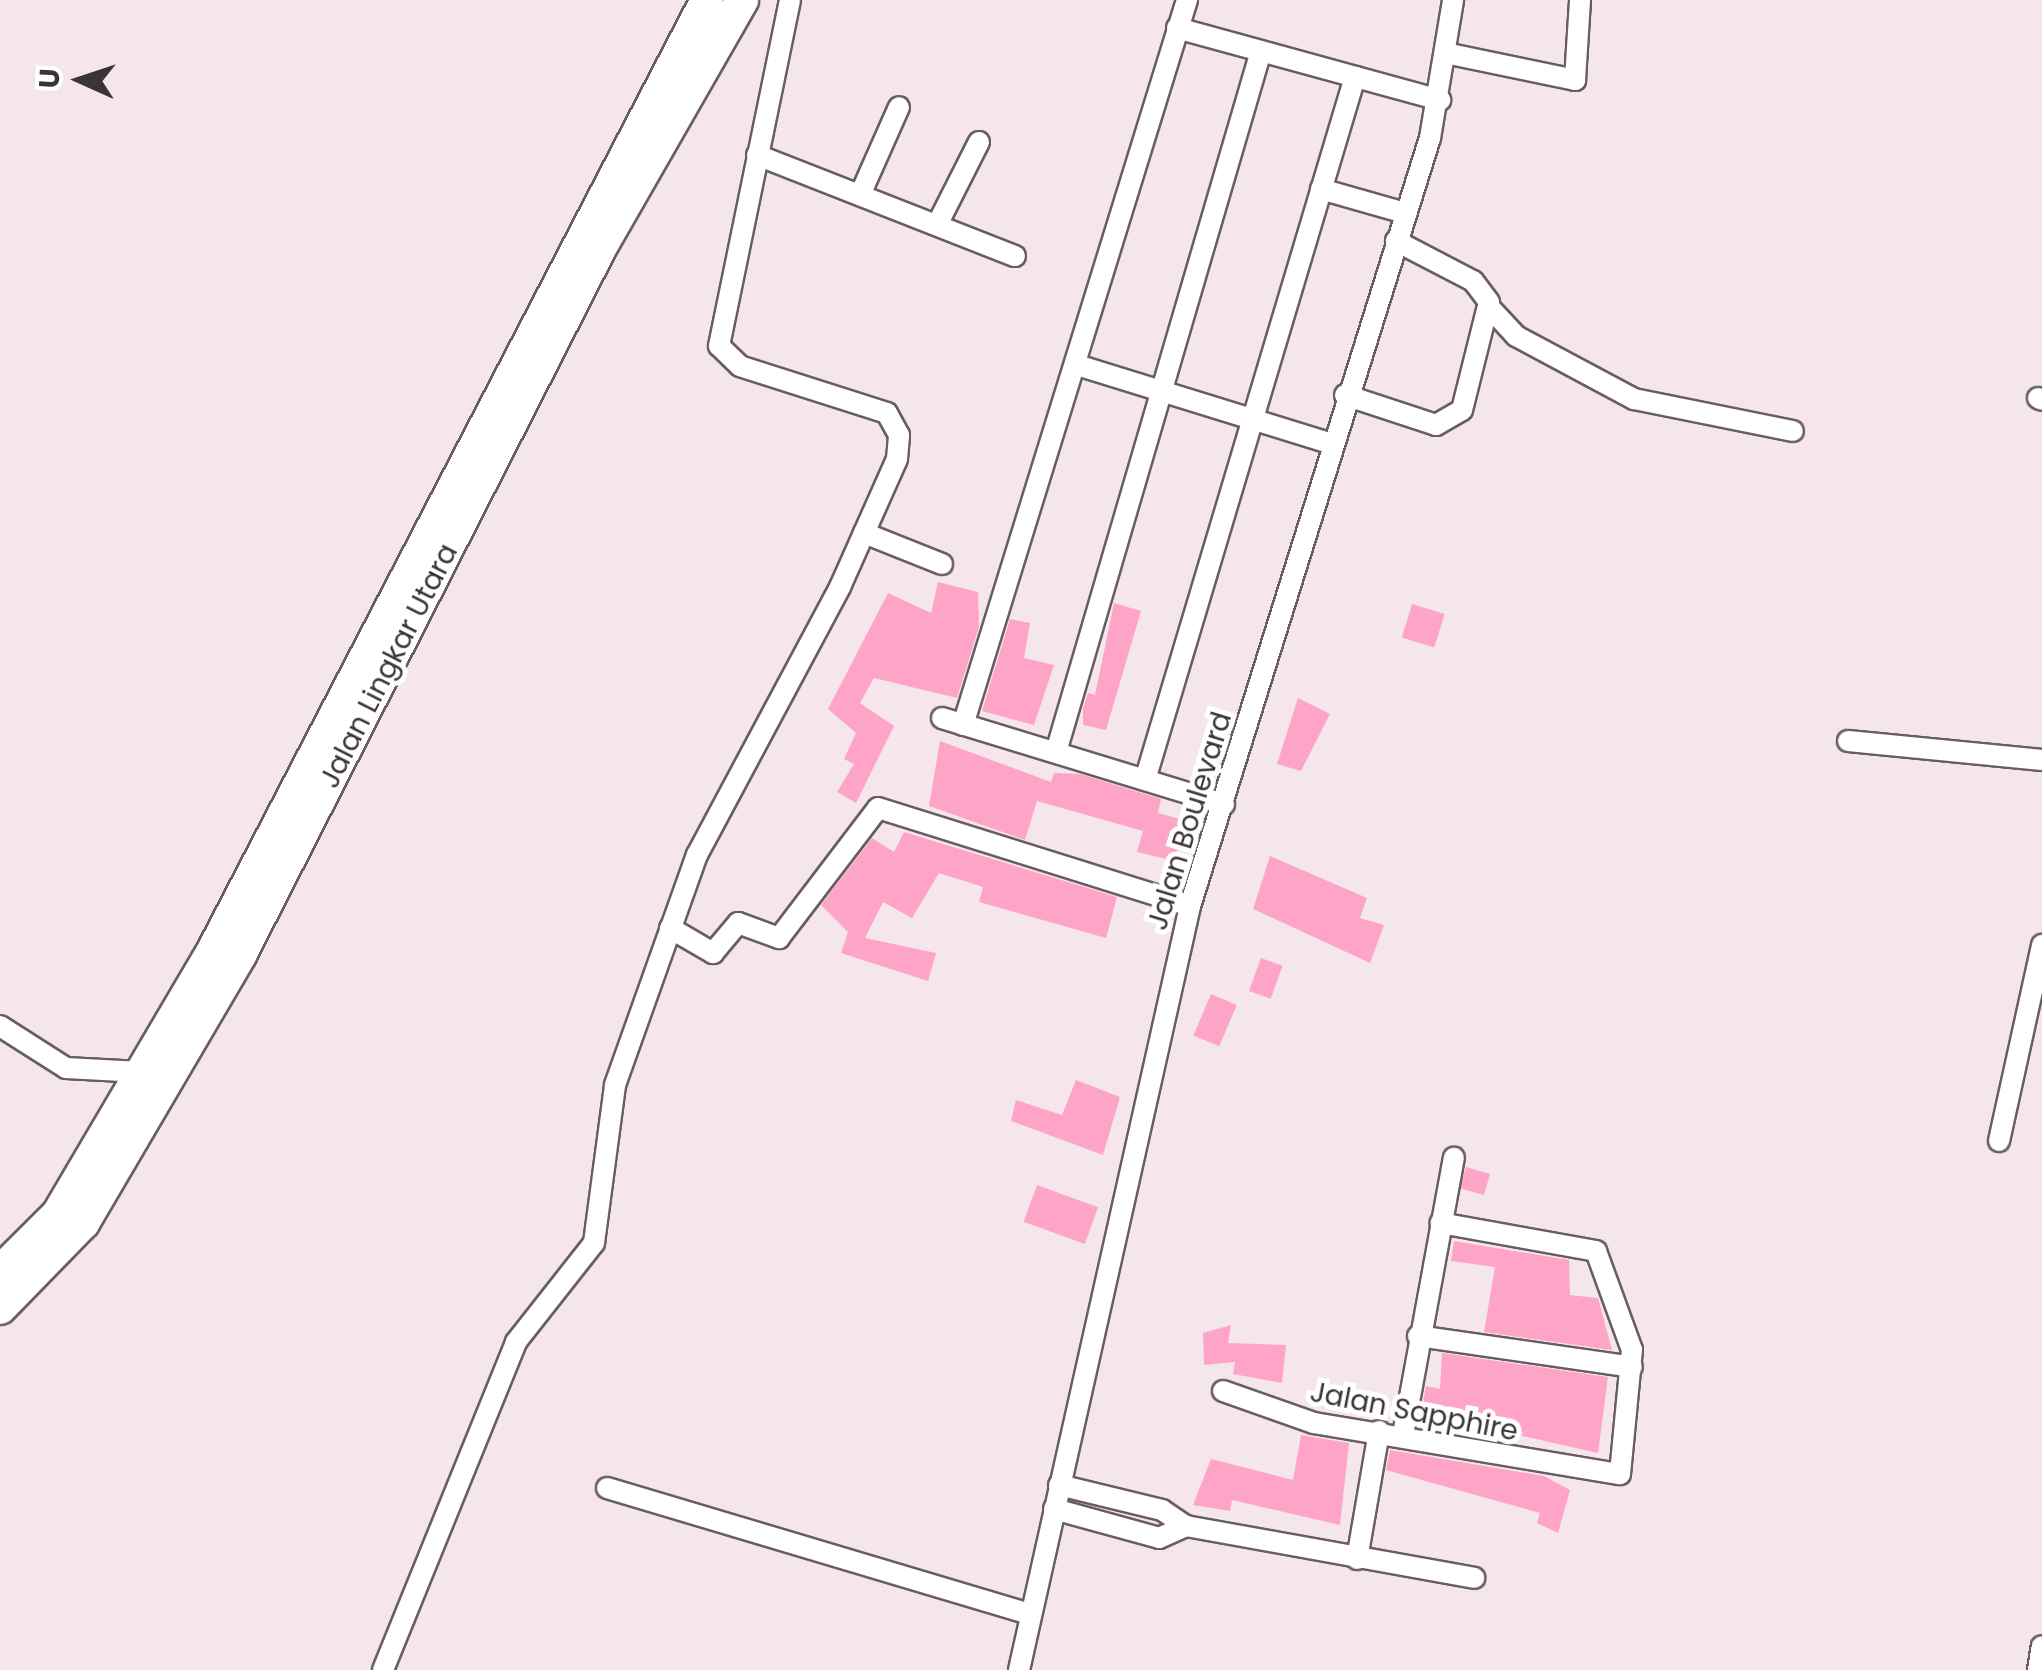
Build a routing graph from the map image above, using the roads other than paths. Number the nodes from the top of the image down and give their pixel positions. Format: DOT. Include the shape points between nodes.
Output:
graph roads {
  1 [pos="742,0"];
  2 [pos="790,0"];
  3 [pos="1186,0"];
  4 [pos="1453,0"];
  5 [pos="1580,0"];
  6 [pos="708,18"];
  7 [pos="1177,28"];
  8 [pos="1262,51"];
  9 [pos="1450,54"];
  10 [pos="1355,76"];
  11 [pos="1440,100"];
  12 [pos="899,107"];
  13 [pos="979,142"];
  14 [pos="757,156"];
  15 [pos="1321,188"];
  16 [pos="860,196"];
  17 [pos="1405,212"];
  18 [pos="936,225"];
  19 [pos="1396,241"];
  20 [pos="1015,256"];
  21 [pos="1491,309"];
  22 [pos="1077,364"];
  23 [pos="1159,391"];
  24 [pos="1345,395"];
  25 [pos="1251,419"];
  26 [pos="1793,431"];
  27 [pos="1330,442"];
  28 [pos="864,532"];
  29 [pos="942,564"];
  30 [pos="1848,740"];
  31 [pos="1056,752"];
  32 [pos="2042,760"];
  33 [pos="1144,780"];
  34 [pos="1224,804"];
  35 [pos="1190,906"];
  36 [pos="670,928"];
  37 [pos="2042,945"];
  38 [pos="0,1026"];
  39 [pos="142,1072"];
  40 [pos="1999,1141"];
  41 [pos="1454,1158"];
  42 [pos="1440,1223"];
  43 [pos="0,1272"];
  44 [pos="0,1308"];
  45 [pos="1418,1336"];
  46 [pos="1632,1367"];
  47 [pos="1223,1391"];
  48 [pos="1379,1431"];
  49 [pos="1402,1435"];
  50 [pos="1058,1485"];
  51 [pos="607,1488"];
  52 [pos="1054,1509"];
  53 [pos="1186,1526"];
  54 [pos="1357,1558"];
  55 [pos="1474,1578"];
  56 [pos="1031,1614"];
  57 [pos="2042,1646"];
  58 [pos="384,1670"];
  59 [pos="1019,1670"];
  60 [pos="2038,1670"];
  1 -- 6 [label="main road, Jalan Lingkar Utara"];
  2 -- 14 [label="street"];
  3 -- 7 [label="street"];
  4 -- 9 [label="street, Jalan Boulevard"];
  5 -- 9 [label="street" via="1576,80"];
  6 -- 39 [label="main road, Jalan Lingkar Utara" via="224,930"];
  6 -- 44 [label="main road, Jalan Lingkar Utara" via="599,250 240,955 83,1222"];
  7 -- 8 [label="street"];
  7 -- 22 [label="street"];
  8 -- 10 [label="street"];
  8 -- 23 [label="street"];
  9 -- 11 [label="street, Jalan Boulevard"];
  10 -- 11 [label="street"];
  10 -- 15 [label="street"];
  11 -- 17 [label="street, Jalan Boulevard"];
  12 -- 16 [label="street"];
  13 -- 18 [label="street"];
  14 -- 16 [label="street"];
  14 -- 28 [label="street" via="719,346 740,366 887,413 897,424 897,460"];
  15 -- 17 [label="street"];
  15 -- 25 [label="street"];
  16 -- 18 [label="street"];
  17 -- 19 [label="street, Jalan Boulevard"];
  18 -- 20 [label="street"];
  19 -- 21 [label="street" via="1473,281"];
  19 -- 24 [label="street, Jalan Boulevard"];
  21 -- 24 [label="street" via="1451,423"];
  21 -- 26 [label="street" via="1516,336 1634,399"];
  22 -- 23 [label="street"];
  22 -- 31 [label="street" via="952,721"];
  23 -- 25 [label="street"];
  23 -- 31 [label="street"];
  24 -- 27 [label="street, Jalan Boulevard"];
  25 -- 27 [label="street"];
  25 -- 33 [label="street"];
  27 -- 34 [label="street, Jalan Boulevard"];
  28 -- 29 [label="street"];
  28 -- 36 [label="street" via="697,855"];
  30 -- 32 [label="street"];
  31 -- 33 [label="street"];
  33 -- 34 [label="street"];
  34 -- 35 [label="street, Jalan Boulevard"];
  35 -- 36 [label="street" via="878,808 779,938 738,923 713,953"];
  35 -- 50 [label="street, Jalan Boulevard"];
  36 -- 58 [label="street" via="615,1085 594,1243 516,1342"];
  37 -- 40 [label="street"];
  38 -- 39 [label="street" via="66,1068"];
  39 -- 43 [label="main road, Jalan Lingkar Utara" via="58,1214"];
  41 -- 42 [label="street"];
  42 -- 45 [label="street"];
  42 -- 46 [label="street" via="1596,1251"];
  45 -- 46 [label="street"];
  45 -- 49 [label="street"];
  46 -- 49 [label="street, Jalan Sapphire" via="1623,1468 1598,1476"];
  47 -- 48 [label="street, Jalan Sapphire" via="1314,1423"];
  48 -- 49 [label="street, Jalan Sapphire"];
  48 -- 54 [label="street"];
  50 -- 52 [label="street, Jalan Boulevard"];
  50 -- 53 [label="street" via="1162,1510"];
  51 -- 56 [label="street"];
  52 -- 53 [label="street" via="1159,1538"];
  52 -- 56 [label="street, Jalan Boulevard"];
  53 -- 54 [label="street"];
  54 -- 55 [label="street"];
  56 -- 59 [label="street, Jalan Boulevard"];
  57 -- 60 [label="street"];
}
